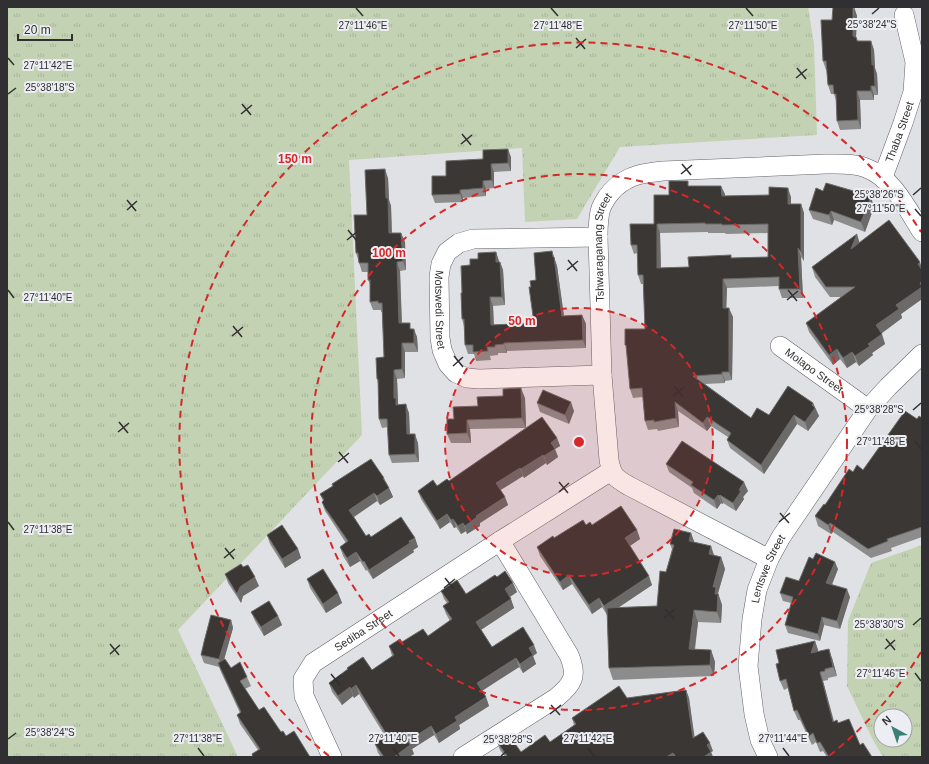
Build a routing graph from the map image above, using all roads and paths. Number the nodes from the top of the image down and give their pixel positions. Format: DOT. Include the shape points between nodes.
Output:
graph roads {
  1 [pos="904,16"];
  2 [pos="883,177"];
  3 [pos="922,232"];
  4 [pos="598,237"];
  5 [pos="780,346"];
  6 [pos="922,354"];
  7 [pos="602,375"];
  8 [pos="868,409"];
  9 [pos="611,471"];
  10 [pos="500,541"];
  11 [pos="769,559"];
  12 [pos="332,757"];
  13 [pos="463,757"];
  14 [pos="768,757"];
  1 -- 2 [label="street, Thaba Street" via="915,62 913,92"];
  2 -- 3 [label="street, Tshwaraganang Street" via="897,192"];
  2 -- 4 [label="street, Tshwaraganang Street" via="867,168 826,164 662,171 637,176 621,183 609,194 601,209"];
  4 -- 7 [label="street, Tshwaraganang Street"];
  4 -- 7 [label="street, Motswedi Street" via="473,239 459,243 447,252 441,264 440,338 448,364 456,373 467,378"];
  5 -- 8 [label="street, Molapo Street"];
  6 -- 8 [label="street, Lentswe Street"];
  7 -- 9 [label="street, Tshwaraganang Street"];
  8 -- 11 [label="street, Lentswe Street" via="781,537"];
  9 -- 10 [label="street, Sediba Street"];
  9 -- 11 [label="street" via="629,486"];
  10 -- 12 [label="street, Sediba Street" via="313,663 303,678 304,696"];
  10 -- 13 [label="street" via="569,655 573,665 573,678 556,698"];
  11 -- 14 [label="street, Lentswe Street" via="757,590 748,666 754,714 760,740"];
}
